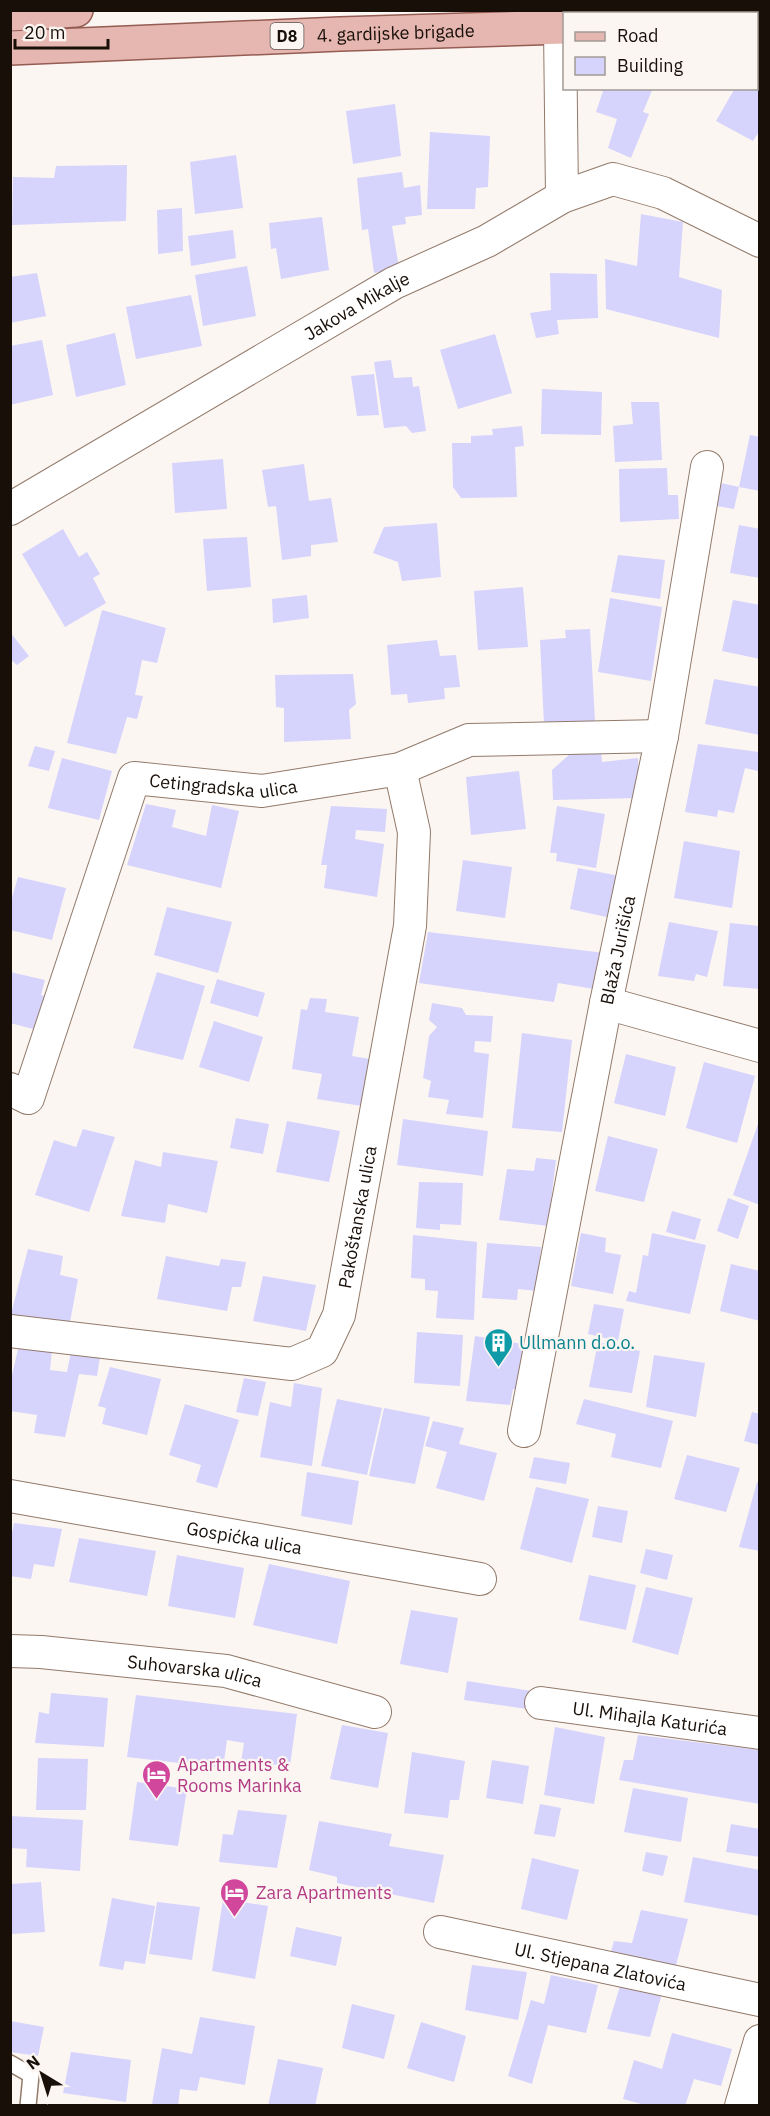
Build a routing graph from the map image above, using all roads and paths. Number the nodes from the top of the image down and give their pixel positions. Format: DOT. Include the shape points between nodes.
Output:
graph roads {
  1 [pos="76,10"];
  2 [pos="10,14"];
  3 [pos="562,28"];
  4 [pos="10,48"];
  5 [pos="562,197"];
  6 [pos="759,242"];
  7 [pos="707,467"];
  8 [pos="10,509"];
  9 [pos="662,736"];
  10 [pos="400,769"];
  11 [pos="606,1003"];
  12 [pos="759,1046"];
  13 [pos="10,1089"];
  14 [pos="10,1331"];
  15 [pos="524,1431"];
  16 [pos="10,1496"];
  17 [pos="480,1579"];
  18 [pos="10,1651"];
  19 [pos="541,1702"];
  20 [pos="375,1712"];
  21 [pos="759,1733"];
  22 [pos="441,1932"];
  23 [pos="759,2000"];
  24 [pos="759,2042"];
  25 [pos="10,2063"];
  26 [pos="28,2106"];
  27 [pos="741,2106"];
  1 -- 2 [label="main road"];
  3 -- 4 [label="main road, 4. gardijske brigade / D8"];
  3 -- 5 [label="street"];
  5 -- 6 [label="street, Jakova Mikalje" via="613,179 663,193"];
  5 -- 8 [label="street, Jakova Mikalje" via="487,241 394,283"];
  7 -- 9 [label="street, Blaža Jurišića"];
  9 -- 10 [label="street, Cetingradska ulica" via="469,740"];
  9 -- 11 [label="street, Blaža Jurišića"];
  10 -- 13 [label="street, Cetingradska ulica" via="262,791 134,778 28,1098"];
  10 -- 14 [label="street, Pakoštanska ulica" via="414,832 410,926 339,1315 322,1351 292,1364"];
  11 -- 12 [label="street"];
  11 -- 15 [label="street, Blaža Jurišića"];
  16 -- 17 [label="street, Gospićka ulica"];
  18 -- 20 [label="street, Suhovarska ulica" via="226,1671"];
  19 -- 21 [label="street, Ul. Mihajla Katurića"];
  22 -- 23 [label="street, Ul. Stjepana Zlatovića"];
  24 -- 27 [label="street"];
  25 -- 26 [label="lane" via="31,2075"];
}
